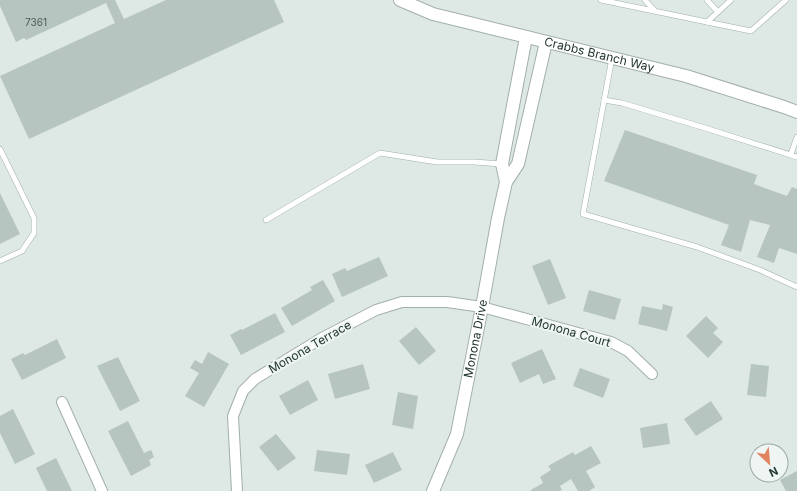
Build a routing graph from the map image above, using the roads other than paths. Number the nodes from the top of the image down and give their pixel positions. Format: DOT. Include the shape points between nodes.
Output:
graph roads {
  1 [pos="400,0"];
  2 [pos="601,0"];
  3 [pos="645,0"];
  4 [pos="707,0"];
  5 [pos="731,0"];
  6 [pos="786,0"];
  7 [pos="656,11"];
  8 [pos="718,12"];
  9 [pos="707,22"];
  10 [pos="526,37"];
  11 [pos="546,42"];
  12 [pos="612,58"];
  13 [pos="604,100"];
  14 [pos="797,112"];
  15 [pos="797,137"];
  16 [pos="0,149"];
  17 [pos="790,154"];
  18 [pos="797,157"];
  19 [pos="502,164"];
  20 [pos="506,182"];
  21 [pos="266,220"];
  22 [pos="0,261"];
  23 [pos="797,287"];
  24 [pos="482,307"];
  25 [pos="652,374"];
  26 [pos="62,402"];
  27 [pos="102,491"];
  28 [pos="237,491"];
  29 [pos="433,491"];
  1 -- 10 [label="street, Crabbs Branch Way" via="433,14"];
  2 -- 7 [label="lane"];
  3 -- 7 [label="lane"];
  4 -- 8 [label="lane"];
  5 -- 8 [label="lane"];
  6 -- 9 [label="lane" via="751,31"];
  7 -- 9 [label="lane"];
  8 -- 9 [label="lane"];
  10 -- 11 [label="street, Crabbs Branch Way"];
  10 -- 19 [label="street, Monona Drive"];
  11 -- 12 [label="street, Crabbs Branch Way"];
  11 -- 20 [label="street, Monona Drive" via="518,164"];
  12 -- 13 [label="lane"];
  12 -- 14 [label="street, Crabbs Branch Way" via="686,76"];
  13 -- 17 [label="lane" via="622,103"];
  13 -- 23 [label="lane" via="583,214 697,247 760,270"];
  15 -- 17 [label="lane"];
  16 -- 22 [label="lane" via="34,218 34,233 22,251"];
  17 -- 18 [label="lane"];
  19 -- 20 [label="street, Monona Drive"];
  19 -- 21 [label="lane" via="437,162 380,153"];
  20 -- 24 [label="street, Monona Drive"];
  24 -- 25 [label="street, Monona Court" via="611,342 628,351"];
  24 -- 28 [label="street, Monona Terrace" via="447,302 402,302 376,310 322,338 255,379 242,392 233,416"];
  24 -- 29 [label="street, Monona Drive" via="457,434"];
  26 -- 27 [label="street"];
}
